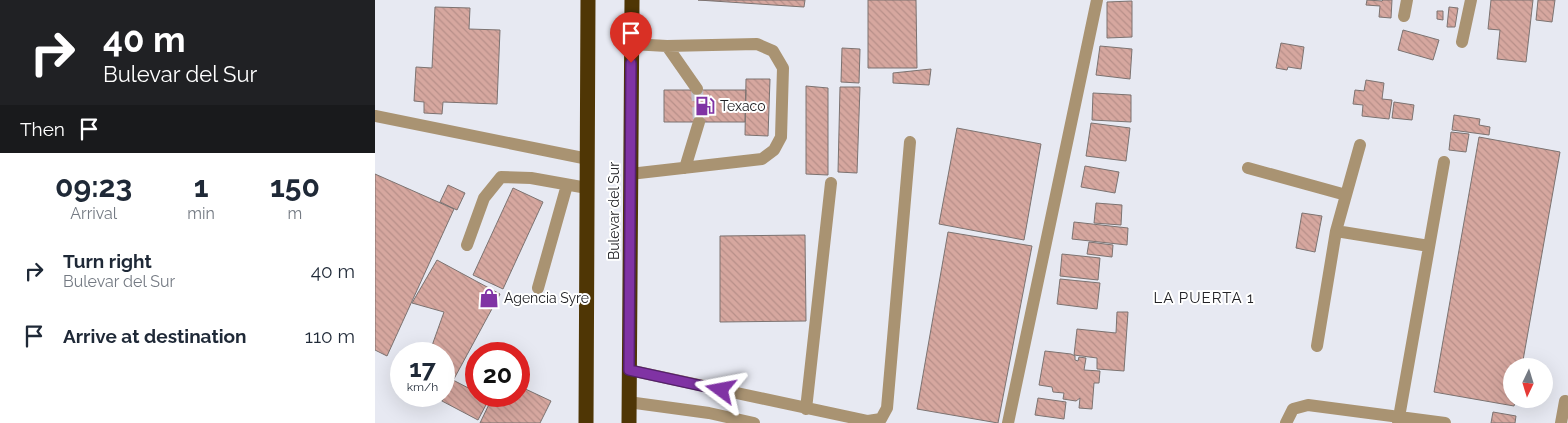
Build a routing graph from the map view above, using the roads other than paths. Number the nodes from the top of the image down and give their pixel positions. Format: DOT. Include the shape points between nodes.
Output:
graph roads {
  1 [pos="588,0"];
  2 [pos="632,0"];
  3 [pos="1097,0"];
  4 [pos="1407,0"];
  5 [pos="1471,0"];
  6 [pos="1404,16"];
  7 [pos="1462,42"];
  8 [pos="631,44"];
  9 [pos="667,46"];
  10 [pos="697,90"];
  11 [pos="375,116"];
  12 [pos="699,122"];
  13 [pos="910,142"];
  14 [pos="1360,145"];
  15 [pos="587,159"];
  16 [pos="1444,162"];
  17 [pos="685,168"];
  18 [pos="1248,168"];
  19 [pos="630,174"];
  20 [pos="831,184"];
  21 [pos="567,185"];
  22 [pos="587,188"];
  23 [pos="1346,195"];
  24 [pos="1336,231"];
  25 [pos="467,245"];
  26 [pos="1429,246"];
  27 [pos="538,288"];
  28 [pos="1317,346"];
  29 [pos="629,370"];
  30 [pos="1565,400"];
  31 [pos="628,402"];
  32 [pos="806,409"];
  33 [pos="1398,420"];
  34 [pos="586,423"];
  35 [pos="629,423"];
  36 [pos="754,423"];
  37 [pos="1008,423"];
  38 [pos="1286,423"];
  39 [pos="1445,423"];
  40 [pos="1561,423"];
  1 -- 15 [label="highway, Bulevar del Sur"];
  2 -- 8 [label="highway, Bulevar del Sur"];
  3 -- 37 [label="street"];
  4 -- 6 [label="street"];
  5 -- 7 [label="street"];
  8 -- 9 [label="street"];
  8 -- 19 [label="highway, Bulevar del Sur"];
  9 -- 10 [label="street"];
  9 -- 17 [label="street" via="757,44 773,51 783,68 781,137 774,150 762,159"];
  11 -- 15 [label="street"];
  12 -- 17 [label="street"];
  13 -- 32 [label="street" via="887,408 881,419 868,421"];
  14 -- 23 [label="street"];
  15 -- 22 [label="highway, Bulevar del Sur"];
  16 -- 26 [label="street"];
  17 -- 19 [label="street"];
  18 -- 23 [label="street"];
  19 -- 29 [label="highway, Bulevar del Sur"];
  20 -- 32 [label="street"];
  21 -- 22 [label="street"];
  21 -- 25 [label="street" via="531,178 501,177 484,198"];
  21 -- 27 [label="street"];
  22 -- 34 [label="highway, Bulevar del Sur"];
  23 -- 24 [label="street"];
  24 -- 26 [label="street"];
  24 -- 28 [label="street"];
  26 -- 33 [label="street"];
  29 -- 31 [label="highway, Bulevar del Sur"];
  29 -- 32 [label="street"];
  30 -- 40 [label="street"];
  31 -- 35 [label="highway, Bulevar del Sur"];
  31 -- 36 [label="street"];
  33 -- 38 [label="street" via="1308,405 1293,409"];
  33 -- 39 [label="street"];
}
